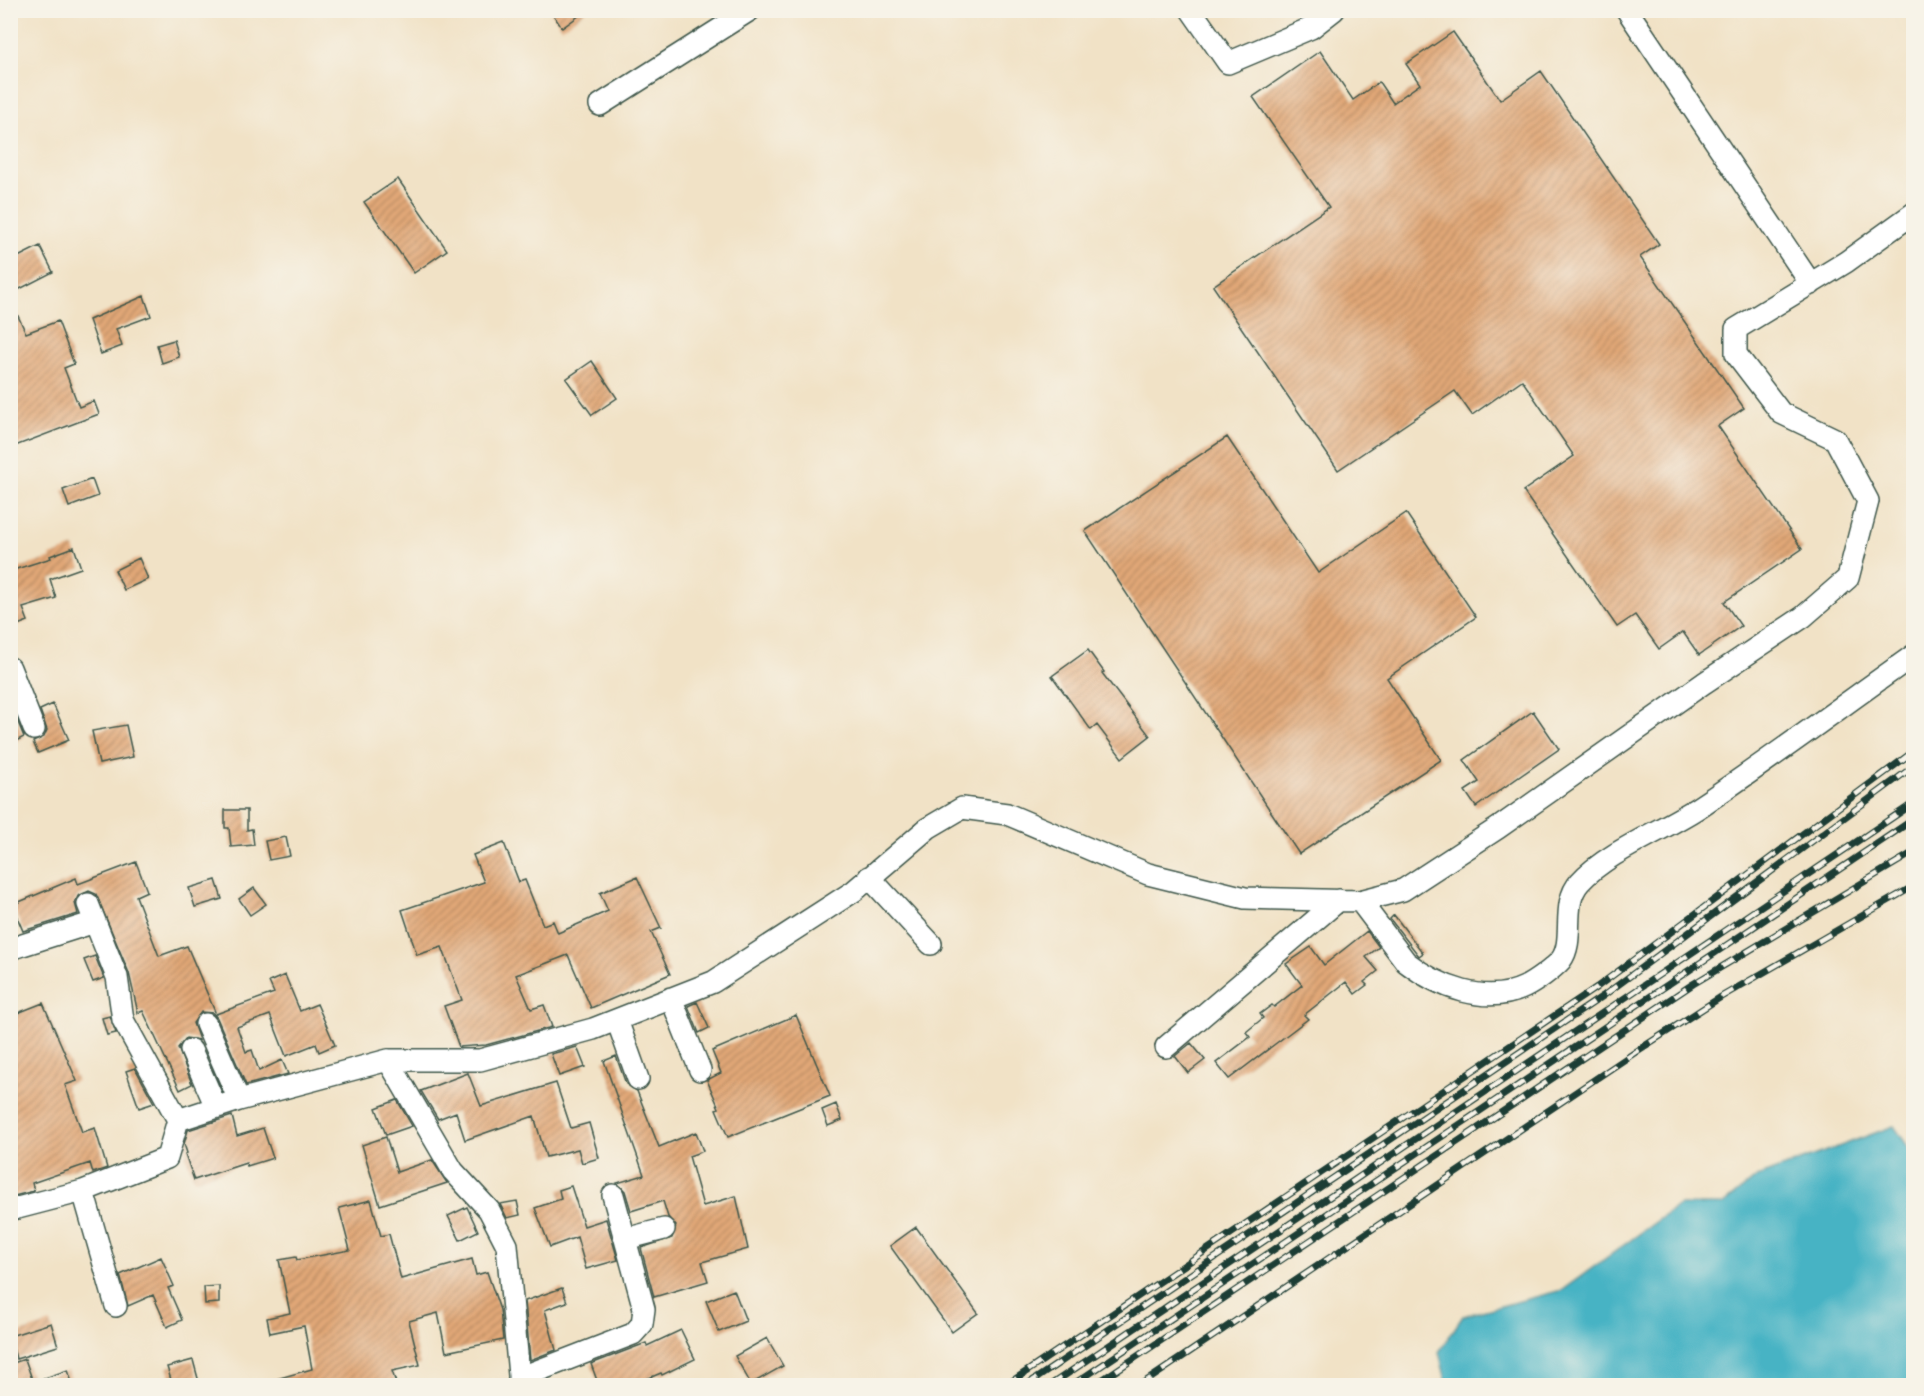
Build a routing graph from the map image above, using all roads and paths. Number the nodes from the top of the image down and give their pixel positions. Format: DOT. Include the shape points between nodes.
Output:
graph roads {
  1 [pos="750,10"];
  2 [pos="1191,10"];
  3 [pos="1334,10"];
  4 [pos="1627,10"];
  5 [pos="600,105"];
  6 [pos="1914,213"];
  7 [pos="1811,284"];
  8 [pos="1914,655"];
  9 [pos="10,668"];
  10 [pos="34,729"];
  11 [pos="869,878"];
  12 [pos="1349,900"];
  13 [pos="931,944"];
  14 [pos="10,949"];
  15 [pos="670,998"];
  16 [pos="616,1020"];
  17 [pos="206,1024"];
  18 [pos="1166,1047"];
  19 [pos="190,1050"];
  20 [pos="388,1060"];
  21 [pos="700,1070"];
  22 [pos="638,1079"];
  23 [pos="239,1100"];
  24 [pos="216,1107"];
  25 [pos="178,1120"];
  26 [pos="83,1191"];
  27 [pos="613,1196"];
  28 [pos="10,1210"];
  29 [pos="664,1229"];
  30 [pos="625,1239"];
  31 [pos="116,1306"];
  32 [pos="520,1382"];
  1 -- 5 [label="street"];
  2 -- 3 [label="street" via="1228,63 1311,28"];
  4 -- 7 [label="street"];
  6 -- 7 [label="street"];
  7 -- 12 [label="street" via="1736,328 1736,354 1781,413 1835,440 1868,501 1848,578 1803,617 1403,890"];
  8 -- 12 [label="street" via="1701,806 1597,867 1579,883 1570,898 1561,960 1526,987 1479,995 1416,970"];
  9 -- 10 [label="street"];
  11 -- 12 [label="street" via="928,828 962,808 1007,814 1148,874 1245,898"];
  11 -- 13 [label="street"];
  11 -- 15 [label="street" via="713,982"];
  12 -- 18 [label="street"];
  14 -- 25 [label="street" via="91,914 117,977 123,1020"];
  15 -- 16 [label="street"];
  15 -- 21 [label="street"];
  16 -- 20 [label="street" via="480,1060"];
  16 -- 22 [label="street"];
  17 -- 23 [label="street"];
  19 -- 24 [label="street"];
  20 -- 23 [label="street"];
  20 -- 32 [label="street" via="453,1172 489,1210 507,1245"];
  23 -- 24 [label="street"];
  24 -- 25 [label="street"];
  25 -- 26 [label="street" via="167,1158"];
  26 -- 28 [label="street"];
  26 -- 31 [label="street"];
  27 -- 30 [label="street"];
  29 -- 30 [label="street"];
  30 -- 32 [label="street" via="644,1309 642,1324 633,1334"];
}
